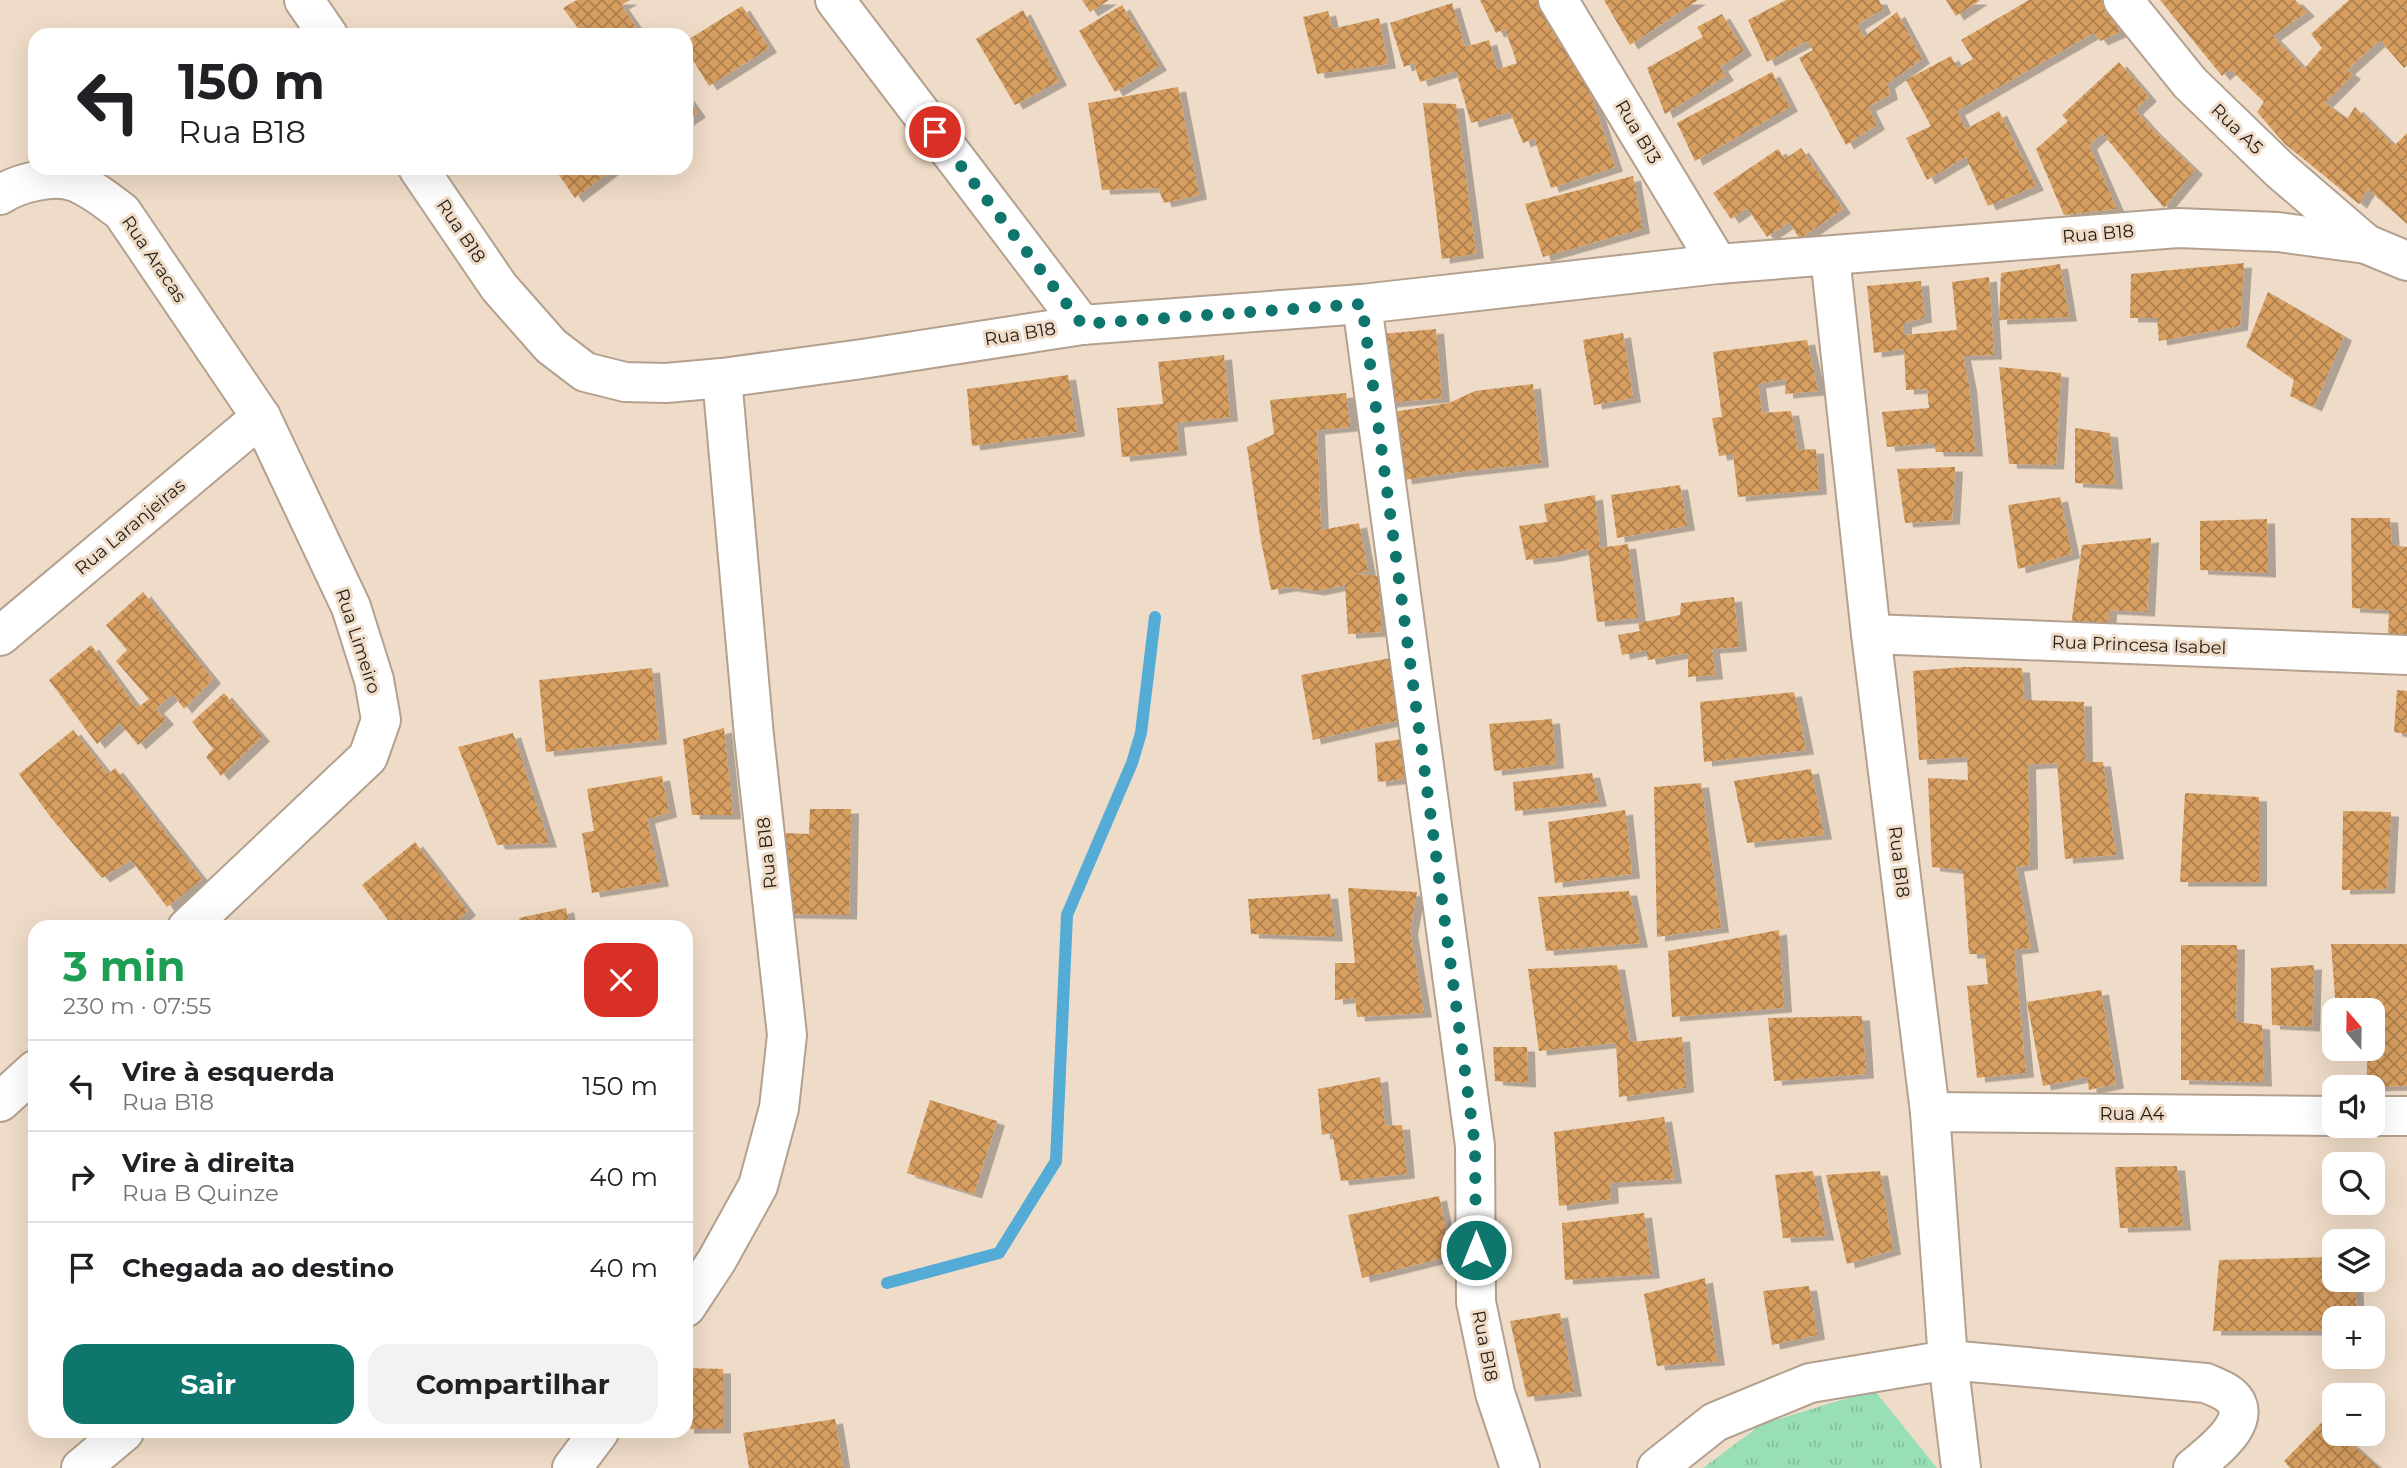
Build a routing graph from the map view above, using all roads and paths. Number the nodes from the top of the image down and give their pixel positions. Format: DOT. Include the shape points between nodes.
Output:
graph roads {
  1 [pos="304,0"];
  2 [pos="835,0"];
  3 [pos="1558,0"];
  4 [pos="2123,0"];
  5 [pos="323,28"];
  6 [pos="423,175"];
  7 [pos="0,195"];
  8 [pos="2366,244"];
  9 [pos="1830,256"];
  10 [pos="2407,261"];
  11 [pos="1718,264"];
  12 [pos="1362,304"];
  13 [pos="1082,324"];
  14 [pos="722,377"];
  15 [pos="261,418"];
  16 [pos="1871,634"];
  17 [pos="0,636"];
  18 [pos="2407,655"];
  19 [pos="195,920"];
  20 [pos="28,1076"];
  21 [pos="0,1102"];
  22 [pos="1930,1112"];
  23 [pos="2322,1116"];
  24 [pos="2385,1116"];
  25 [pos="2407,1116"];
  26 [pos="693,1296"];
  27 [pos="1948,1360"];
  28 [pos="117,1438"];
  29 [pos="594,1438"];
  30 [pos="80,1468"];
  31 [pos="572,1468"];
  32 [pos="1520,1468"];
  33 [pos="1657,1468"];
  34 [pos="1961,1468"];
  35 [pos="2193,1468"];
  1 -- 5 [label="street"];
  2 -- 13 [label="street"];
  3 -- 11 [label="street, Rua B13"];
  4 -- 8 [label="street, Rua A5" via="2190,83"];
  6 -- 14 [label="street, Rua B18" via="499,287 551,346 585,372 625,382"];
  7 -- 15 [label="street, Rua Aracas" via="37,180 72,180 122,212"];
  8 -- 9 [label="street, Rua B18" via="2278,232 2178,228"];
  8 -- 10 [label="street"];
  9 -- 11 [label="street, Rua B18"];
  9 -- 16 [label="street, Rua B18"];
  11 -- 12 [label="street, Rua B18"];
  12 -- 13 [label="street, Rua B18"];
  12 -- 32 [label="street, Rua B18" via="1475,1146 1476,1302 1495,1393"];
  13 -- 14 [label="street, Rua B18"];
  14 -- 26 [label="street, Rua B18" via="787,1035 779,1108 758,1186"];
  15 -- 17 [label="street, Rua Laranjeiras"];
  15 -- 19 [label="street, Rua Limeiro" via="351,607 381,720 368,757"];
  16 -- 18 [label="street, Rua Princesa Isabel"];
  16 -- 22 [label="street, Rua B18"];
  20 -- 21 [label="street"];
  22 -- 23 [label="street, Rua A4"];
  22 -- 27 [label="street, Rua B18"];
  24 -- 25 [label="street"];
  27 -- 33 [label="street" via="1810,1383 1715,1422"];
  27 -- 34 [label="street, Rua B18"];
  27 -- 35 [label="street" via="2206,1382 2229,1394 2238,1408 2236,1425 2226,1440"];
  28 -- 30 [label="street"];
  29 -- 31 [label="street"];
}
